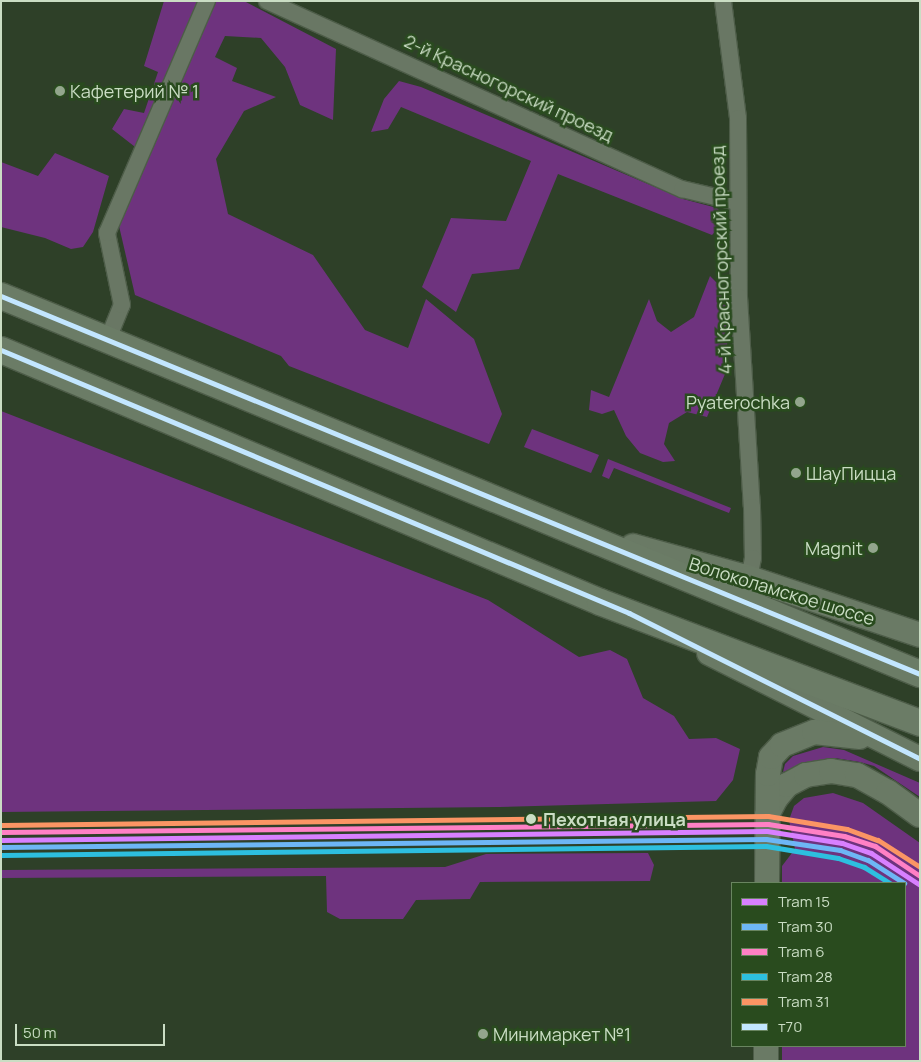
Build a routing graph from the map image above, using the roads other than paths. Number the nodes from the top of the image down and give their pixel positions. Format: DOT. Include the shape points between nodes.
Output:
graph roads {
  1 [pos="207,1"];
  2 [pos="267,1"];
  3 [pos="723,1"];
  4 [pos="737,202"];
  5 [pos="1,282"];
  6 [pos="1,296"];
  7 [pos="102,336"];
  8 [pos="1,350"];
  9 [pos="556,524"];
  10 [pos="749,578"];
  11 [pos="629,614"];
  12 [pos="920,635"];
  13 [pos="920,674"];
  14 [pos="920,723"];
  15 [pos="891,744"];
  16 [pos="920,759"];
  17 [pos="767,815"];
  18 [pos="920,815"];
  19 [pos="767,882"];
  20 [pos="766,1047"];
  21 [pos="766,1061"];
  1 -- 7 [label="street" via="107,233 122,305"];
  2 -- 4 [label="street, 2-й Красногорский проезд" via="682,189"];
  3 -- 4 [label="street, 4-й Красногорский проезд" via="738,118"];
  4 -- 10 [label="street, 4-й Красногорский проезд" via="739,297 752,507 753,558"];
  5 -- 7 [label="main road"];
  6 -- 7 [label="main road, Волоколамское шоссе"];
  7 -- 9 [label="main road, Волоколамское шоссе"];
  8 -- 11 [label="main road"];
  9 -- 10 [label="main road, Волоколамское шоссе"];
  9 -- 13 [label="main road, Волоколамское шоссе"];
  10 -- 12 [label="main road, Волоколамское шоссе"];
  11 -- 14 [label="main road"];
  11 -- 15 [label="main road"];
  15 -- 16 [label="main road"];
  15 -- 17 [label="main road" via="842,733 814,732 782,745 772,757 768,774"];
  17 -- 18 [label="main road" via="787,785 806,775 831,771 857,775"];
  17 -- 19 [label="main road"];
  20 -- 21 [label="main road"];
}
